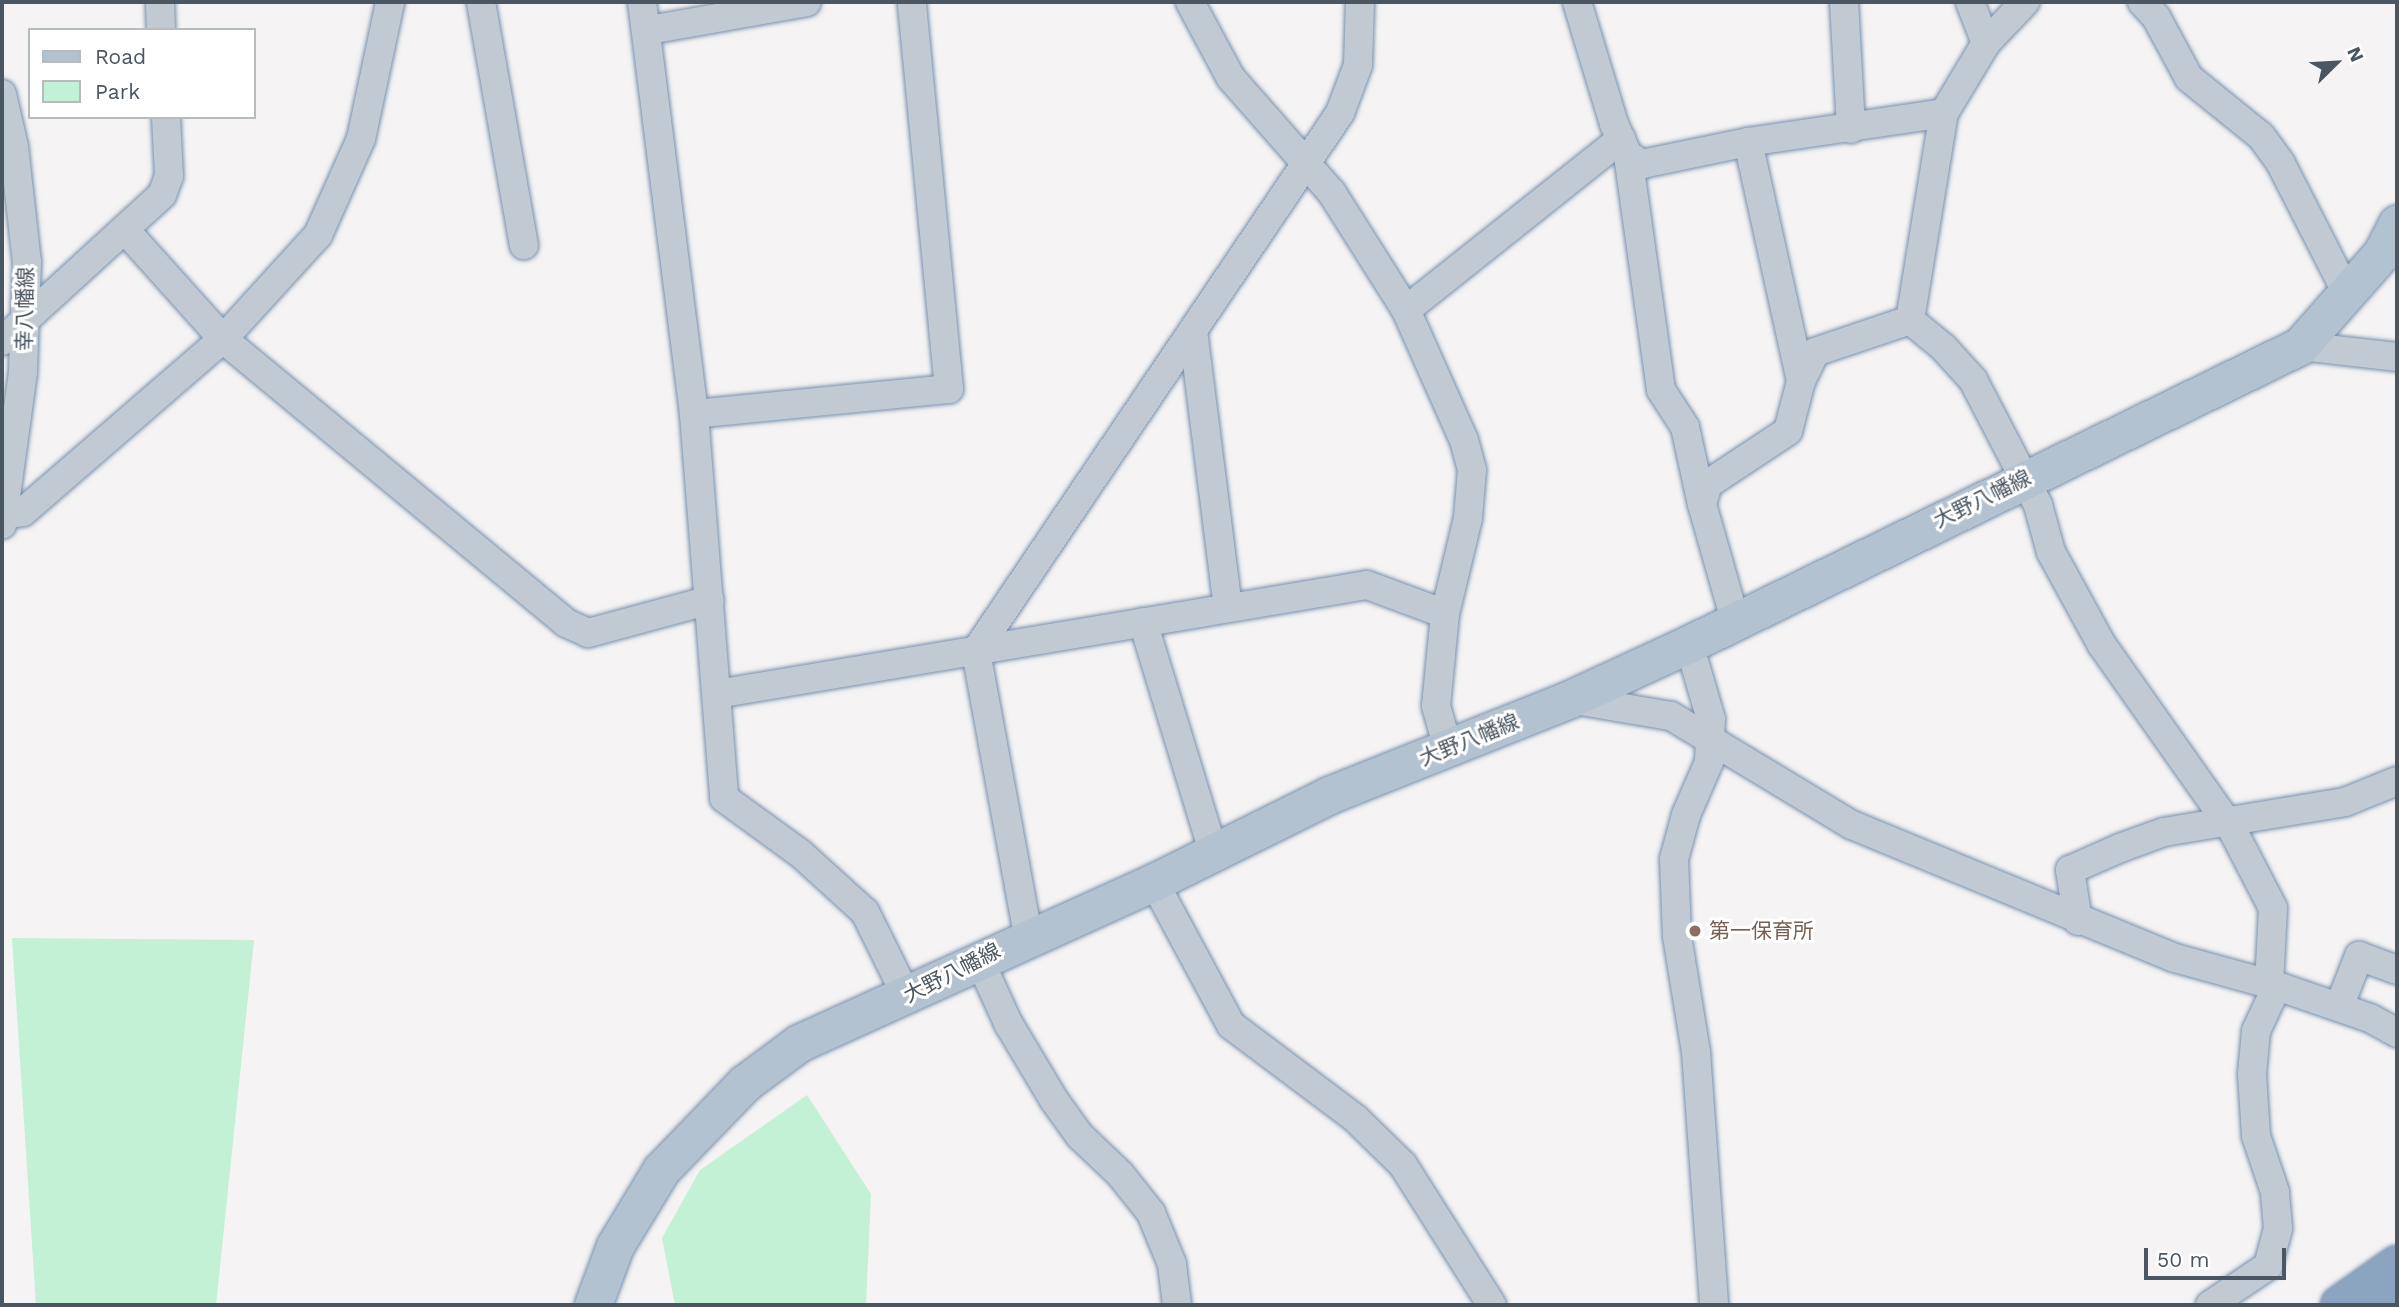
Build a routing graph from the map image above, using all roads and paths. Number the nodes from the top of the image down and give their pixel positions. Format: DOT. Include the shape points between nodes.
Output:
graph roads {
  1 [pos="160,2"];
  2 [pos="390,2"];
  3 [pos="481,2"];
  4 [pos="642,2"];
  5 [pos="807,2"];
  6 [pos="912,2"];
  7 [pos="1190,2"];
  8 [pos="1360,2"];
  9 [pos="1577,2"];
  10 [pos="1844,2"];
  11 [pos="1970,2"];
  12 [pos="2025,2"];
  13 [pos="2142,2"];
  14 [pos="162,28"];
  15 [pos="649,30"];
  16 [pos="1986,43"];
  17 [pos="2,94"];
  18 [pos="1944,113"];
  19 [pos="166,119"];
  20 [pos="1851,129"];
  21 [pos="1748,142"];
  22 [pos="1624,147"];
  23 [pos="1306,166"];
  24 [pos="2397,225"];
  25 [pos="125,231"];
  26 [pos="524,245"];
  27 [pos="2351,289"];
  28 [pos="1406,310"];
  29 [pos="26,319"];
  30 [pos="1910,320"];
  31 [pos="1193,331"];
  32 [pos="223,339"];
  33 [pos="2,341"];
  34 [pos="2300,346"];
  35 [pos="2397,357"];
  36 [pos="1801,381"];
  37 [pos="694,414"];
  38 [pos="2023,478"];
  39 [pos="1702,504"];
  40 [pos="3,520"];
  41 [pos="710,600"];
  42 [pos="1228,608"];
  43 [pos="1445,614"];
  44 [pos="1735,620"];
  45 [pos="1143,622"];
  46 [pos="1689,644"];
  47 [pos="976,651"];
  48 [pos="717,695"];
  49 [pos="1570,699"];
  50 [pos="1710,741"];
  51 [pos="1448,748"];
  52 [pos="2397,781"];
  53 [pos="2228,822"];
  54 [pos="1213,851"];
  55 [pos="1154,882"];
  56 [pos="2078,921"];
  57 [pos="1028,935"];
  58 [pos="979,958"];
  59 [pos="2397,970"];
  60 [pos="2273,985"];
  61 [pos="907,997"];
  62 [pos="2339,1007"];
  63 [pos="2397,1033"];
  64 [pos="2397,1265"];
  65 [pos="2397,1299"];
  66 [pos="593,1305"];
  67 [pos="1177,1305"];
  68 [pos="1492,1305"];
  69 [pos="1714,1305"];
  70 [pos="2210,1305"];
  71 [pos="2340,1305"];
  72 [pos="2387,1305"];
  1 -- 14 [label="street"];
  2 -- 32 [label="street" via="361,139 334,206 318,235"];
  3 -- 26 [label="street"];
  4 -- 15 [label="street"];
  5 -- 15 [label="street"];
  6 -- 37 [label="street" via="949,389"];
  7 -- 23 [label="street" via="1231,78"];
  8 -- 23 [label="street" via="1358,65 1340,113"];
  9 -- 22 [label="street"];
  10 -- 20 [label="street"];
  11 -- 16 [label="street"];
  12 -- 16 [label="street"];
  13 -- 27 [label="street" via="2189,78 2268,145 2341,281"];
  15 -- 37 [label="street"];
  16 -- 18 [label="street"];
  17 -- 29 [label="street, 幸八幡線" via="14,147 27,262"];
  18 -- 20 [label="street"];
  18 -- 30 [label="street"];
  19 -- 25 [label="street" via="169,176 162,195"];
  20 -- 21 [label="street"];
  21 -- 22 [label="street" via="1642,164"];
  21 -- 36 [label="street"];
  22 -- 28 [label="street"];
  22 -- 39 [label="street" via="1661,390 1685,427"];
  23 -- 28 [label="street" via="1332,192"];
  23 -- 31 [label="street"];
  24 -- 27 [label="main road, 大野八幡線" via="2382,253"];
  25 -- 29 [label="street"];
  25 -- 32 [label="street"];
  27 -- 34 [label="main road, 大野八幡線"];
  28 -- 43 [label="street" via="1464,440 1472,470 1468,518"];
  29 -- 33 [label="street"];
  29 -- 40 [label="street, 幸八幡線"];
  30 -- 36 [label="street" via="1815,352"];
  30 -- 38 [label="street" via="1943,346 1973,380"];
  31 -- 42 [label="street"];
  31 -- 47 [label="street"];
  32 -- 40 [label="street" via="23,512"];
  32 -- 41 [label="street" via="566,623 589,633"];
  34 -- 35 [label="street"];
  34 -- 38 [label="main road, 大野八幡線"];
  36 -- 39 [label="street" via="1788,431 1708,484"];
  37 -- 41 [label="street"];
  38 -- 44 [label="main road, 大野八幡線"];
  38 -- 53 [label="street" via="2038,505 2051,552 2102,645"];
  39 -- 44 [label="street"];
  41 -- 48 [label="street"];
  42 -- 43 [label="street" via="1367,585"];
  42 -- 45 [label="street"];
  43 -- 51 [label="street" via="1436,706"];
  44 -- 46 [label="main road, 大野八幡線"];
  45 -- 47 [label="street"];
  45 -- 54 [label="street"];
  46 -- 49 [label="main road, 大野八幡線"];
  46 -- 50 [label="street" via="1710,719"];
  47 -- 48 [label="street"];
  47 -- 57 [label="street"];
  48 -- 61 [label="street" via="724,798 800,854 865,912"];
  49 -- 50 [label="street" via="1671,716"];
  49 -- 51 [label="main road, 大野八幡線"];
  50 -- 56 [label="street" via="1852,825"];
  50 -- 69 [label="street" via="1709,762 1686,815 1674,859 1677,936 1696,1052 1712,1228"];
  51 -- 54 [label="main road, 大野八幡線" via="1329,795"];
  52 -- 53 [label="street" via="2345,802"];
  53 -- 56 [label="street" via="2164,832 2070,870"];
  53 -- 60 [label="street" via="2273,908"];
  54 -- 55 [label="main road, 大野八幡線"];
  55 -- 57 [label="main road, 大野八幡線"];
  55 -- 68 [label="street" via="1231,1026 1356,1119 1403,1165"];
  56 -- 60 [label="street" via="2175,958"];
  57 -- 58 [label="main road, 大野八幡線"];
  58 -- 61 [label="main road, 大野八幡線"];
  58 -- 67 [label="street" via="1008,1023 1054,1100 1080,1136 1120,1174 1151,1213 1172,1264"];
  59 -- 62 [label="street" via="2359,956"];
  60 -- 62 [label="street"];
  60 -- 70 [label="street" via="2256,1031 2252,1074 2256,1136 2275,1192 2278,1228 2268,1266"];
  61 -- 66 [label="main road, 大野八幡線" via="799,1043 745,1083 701,1125 661,1170 615,1245"];
  62 -- 63 [label="street"];
  64 -- 71 [label="highway"];
  65 -- 72 [label="highway"];
}
